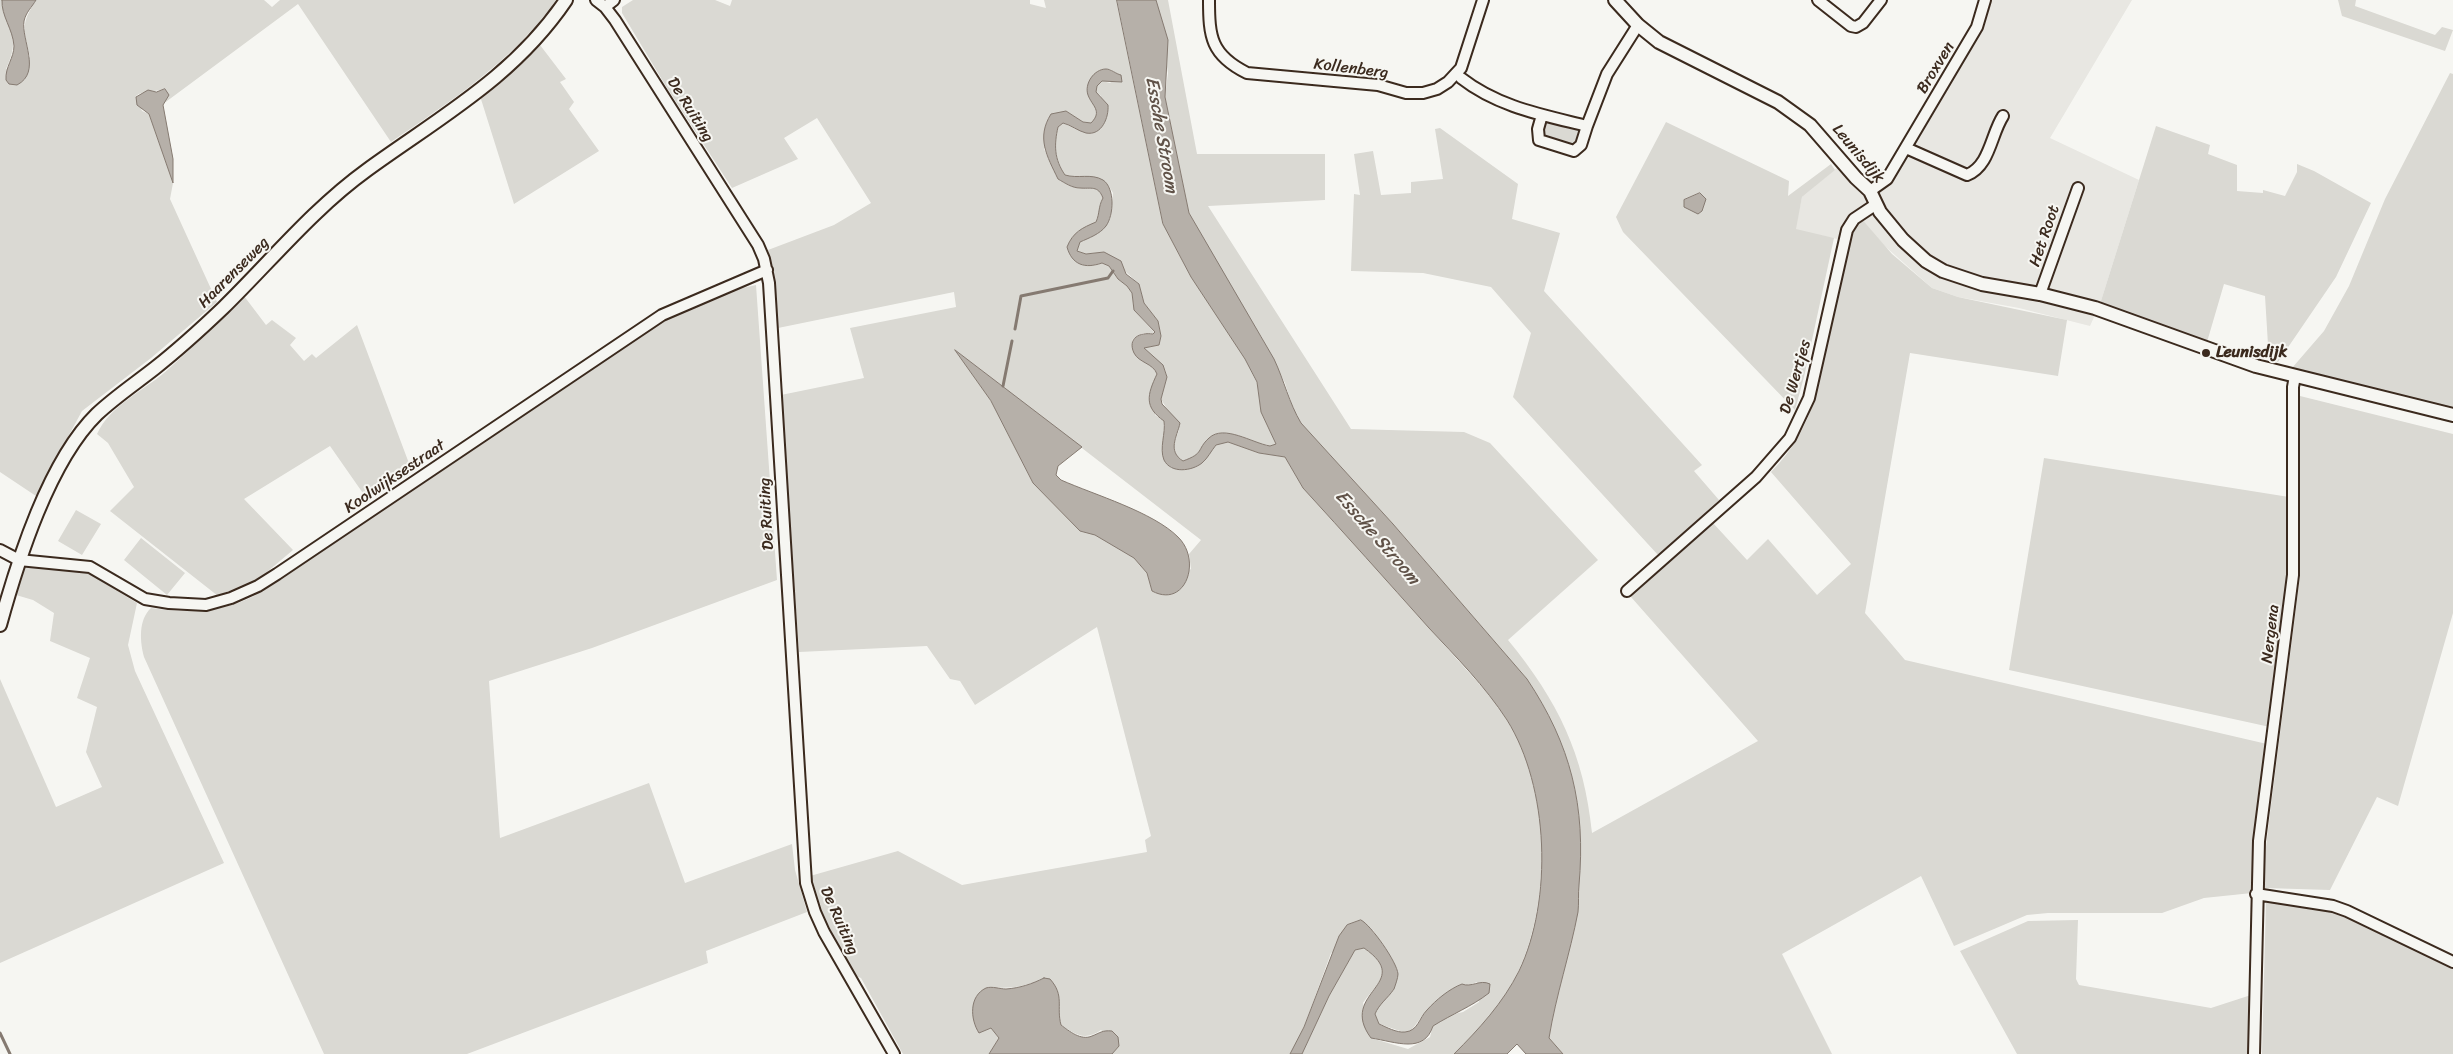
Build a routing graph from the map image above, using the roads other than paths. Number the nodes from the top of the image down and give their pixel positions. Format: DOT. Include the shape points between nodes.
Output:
graph roads {
  1 [pos="566,0"];
  2 [pos="596,0"];
  3 [pos="614,0"];
  4 [pos="1209,0"];
  5 [pos="1483,0"];
  6 [pos="1615,0"];
  7 [pos="1818,0"];
  8 [pos="1880,0"];
  9 [pos="1985,0"];
  10 [pos="605,8"];
  11 [pos="1638,25"];
  12 [pos="1461,78"];
  13 [pos="1542,115"];
  14 [pos="2003,116"];
  15 [pos="1587,126"];
  16 [pos="1906,148"];
  17 [pos="2078,188"];
  18 [pos="1870,191"];
  19 [pos="1875,205"];
  20 [pos="767,270"];
  21 [pos="2040,294"];
  22 [pos="2295,376"];
  23 [pos="2453,415"];
  24 [pos="0,550"];
  25 [pos="19,560"];
  26 [pos="1627,591"];
  27 [pos="0,624"];
  28 [pos="2256,894"];
  29 [pos="2453,962"];
  30 [pos="894,1054"];
  31 [pos="2254,1054"];
  1 -- 25 [label="street, Haarenseweg" via="541,35 512,65 480,92 342,190 203,326 96,415 64,462 41,506"];
  2 -- 10 [label="street, De Ruiting"];
  3 -- 10 [label="street"];
  4 -- 5 [label="street, Kollenberg" via="1212,42 1233,66 1247,73 1378,85 1415,93 1437,89 1457,74"];
  6 -- 11 [label="street, Leunisdijk"];
  7 -- 8 [label="street" via="1856,27 1863,23"];
  9 -- 16 [label="street, Broxven" via="1977,27"];
  10 -- 20 [label="street, De Ruiting" via="758,245"];
  11 -- 15 [label="street" via="1607,74"];
  11 -- 18 [label="street, Leunisdijk" via="1682,55 1791,110 1819,133"];
  12 -- 13 [label="street" via="1496,100"];
  13 -- 15 [label="street"];
  13 -- 15 [label="street" via="1539,140 1559,147 1574,150 1581,145"];
  14 -- 16 [label="street" via="1982,164 1967,175"];
  16 -- 18 [label="street, Broxven" via="1887,179"];
  17 -- 21 [label="street, Het Root"];
  18 -- 19 [label="street, Leunisdijk"];
  19 -- 21 [label="street, Leunisdijk" via="1917,254 1943,271 1982,284"];
  19 -- 26 [label="street, De Wertjes" via="1854,219 1847,230 1811,389 1790,438 1756,477"];
  20 -- 25 [label="street, Koolwijksestraat" via="662,315 277,574 231,598 206,604 169,604 145,599 90,567"];
  20 -- 30 [label="street, De Ruiting" via="806,883 824,932"];
  21 -- 22 [label="street, Leunisdijk" via="2095,308 2223,356"];
  22 -- 23 [label="street, Leunisdijk"];
  22 -- 28 [label="street, Nergena" via="2294,575 2259,841"];
  24 -- 25 [label="street"];
  25 -- 27 [label="street, Haarenseweg"];
  28 -- 29 [label="street" via="2333,906"];
  28 -- 31 [label="street, Nergena"];
}
